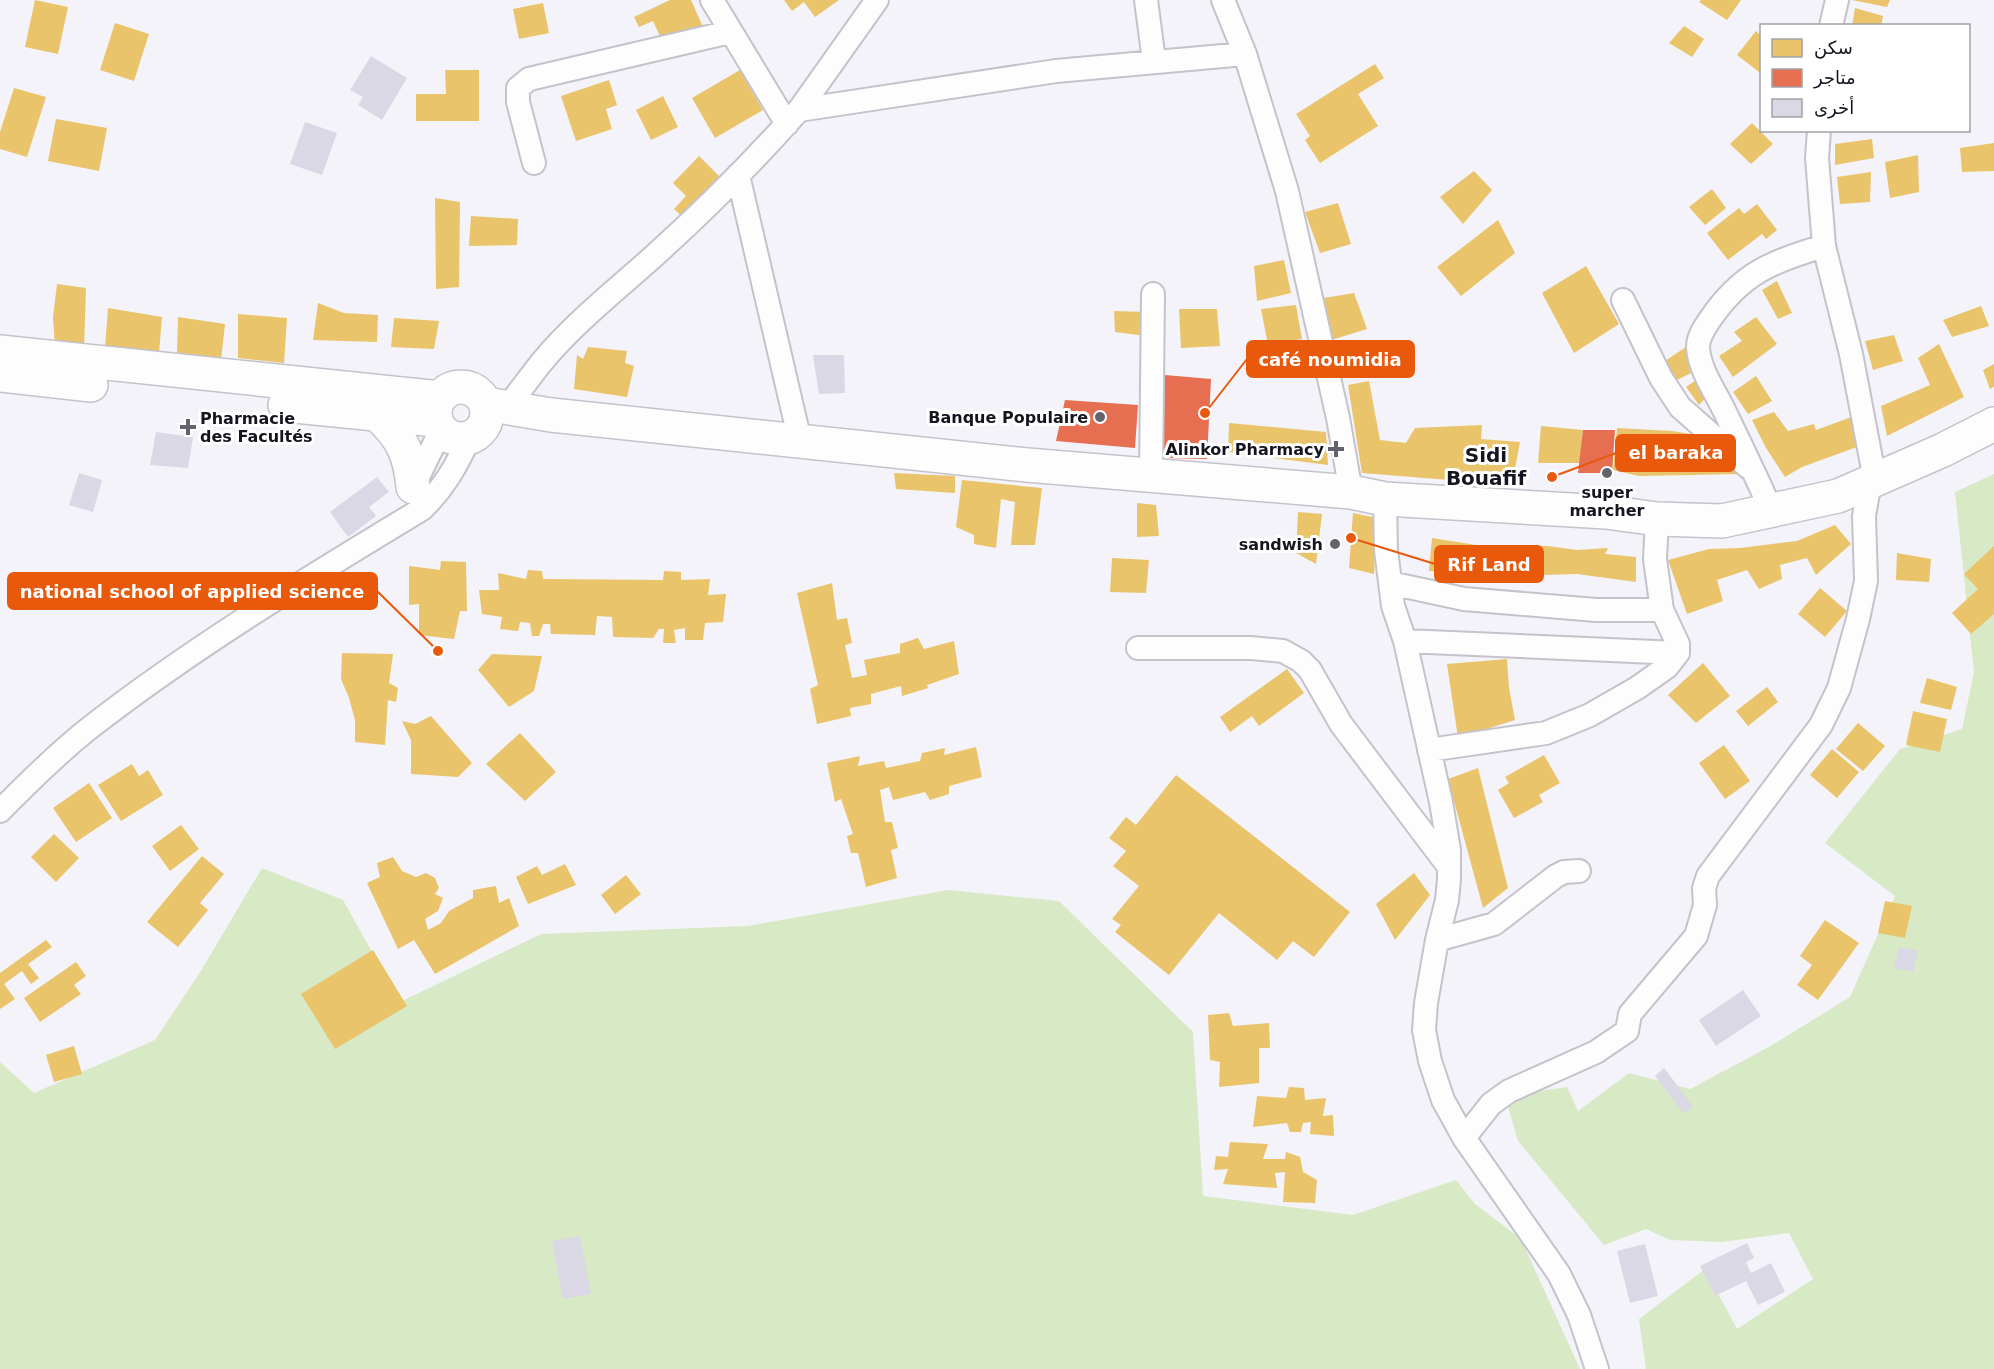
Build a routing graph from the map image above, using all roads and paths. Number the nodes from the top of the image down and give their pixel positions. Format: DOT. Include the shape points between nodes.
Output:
graph roads {
  1 [pos="712,0"];
  2 [pos="877,0"];
  3 [pos="1146,0"];
  4 [pos="1223,0"];
  5 [pos="1837,0"];
  6 [pos="1832,24"];
  7 [pos="730,32"];
  8 [pos="1245,54"];
  9 [pos="1154,61"];
  10 [pos="793,117"];
  11 [pos="1819,132"];
  12 [pos="534,163"];
  13 [pos="738,175"];
  14 [pos="1824,246"];
  15 [pos="1153,294"];
  16 [pos="1623,300"];
  17 [pos="0,352"];
  18 [pos="0,375"];
  19 [pos="377,414"];
  20 [pos="466,417"];
  21 [pos="1994,424"];
  22 [pos="800,441"];
  23 [pos="1755,474"];
  24 [pos="1151,475"];
  25 [pos="1875,480"];
  26 [pos="413,487"];
  27 [pos="1351,492"];
  28 [pos="1385,499"];
  29 [pos="1771,510"];
  30 [pos="1657,519"];
  31 [pos="397,524"];
  32 [pos="1390,583"];
  33 [pos="1662,610"];
  34 [pos="1405,641"];
  35 [pos="1138,648"];
  36 [pos="1678,653"];
  37 [pos="1429,750"];
  38 [pos="0,811"];
  39 [pos="1449,867"];
  40 [pos="1579,872"];
  41 [pos="1437,940"];
  42 [pos="1464,1138"];
  43 [pos="1597,1369"];
  1 -- 7 [label="street"];
  2 -- 10 [label="street"];
  3 -- 9 [label="street"];
  4 -- 8 [label="street"];
  5 -- 6 [label="street"];
  7 -- 10 [label="street"];
  7 -- 12 [label="street" via="529,79 518,88 518,102"];
  8 -- 9 [label="street"];
  8 -- 27 [label="street" via="1287,191"];
  9 -- 10 [label="street" via="1056,71"];
  10 -- 13 [label="street"];
  11 -- 14 [label="street" via="1817,158"];
  13 -- 20 [label="street" via="542,361"];
  13 -- 22 [label="street"];
  14 -- 23 [label="street" via="1786,257 1736,286 1711,318 1698,345 1706,373"];
  14 -- 25 [label="street" via="1851,354"];
  15 -- 24 [label="street"];
  16 -- 23 [label="street" via="1661,378 1680,407"];
  17 -- 20 [label="highway"];
  18 -- 19 [label="highway"];
  19 -- 20 [label="highway"];
  19 -- 26 [label="highway" via="393,428 404,446"];
  20 -- 22 [label="highway" via="551,415"];
  20 -- 26 [label="street"];
  20 -- 31 [label="street" via="450,476 422,509"];
  21 -- 25 [label="highway"];
  22 -- 24 [label="highway"];
  23 -- 29 [label="street"];
  24 -- 27 [label="highway"];
  25 -- 29 [label="highway" via="1838,496"];
  25 -- 42 [label="street" via="1869,487 1864,516 1866,581 1839,688 1821,725 1708,876 1696,936 1630,1014 1627,1031 1596,1052 1509,1091 1491,1104"];
  26 -- 31 [label="street"];
  27 -- 28 [label="highway"];
  28 -- 30 [label="highway" via="1606,512"];
  28 -- 32 [label="street"];
  29 -- 30 [label="highway" via="1722,521"];
  30 -- 33 [label="street" via="1655,559"];
  31 -- 38 [label="street" via="178,662 85,732"];
  32 -- 33 [label="street" via="1464,599 1596,610"];
  32 -- 34 [label="street"];
  33 -- 36 [label="street"];
  34 -- 36 [label="street"];
  34 -- 37 [label="street"];
  35 -- 39 [label="street" via="1251,648 1283,651 1301,661 1341,724"];
  36 -- 37 [label="street" via="1647,682 1590,715 1546,733"];
  37 -- 39 [label="street" via="1443,812"];
  39 -- 41 [label="street" via="1447,900"];
  40 -- 41 [label="street" via="1557,876 1494,924"];
  41 -- 42 [label="street" via="1424,1030 1443,1100"];
  42 -- 43 [label="street" via="1559,1274 1579,1315"];
}
